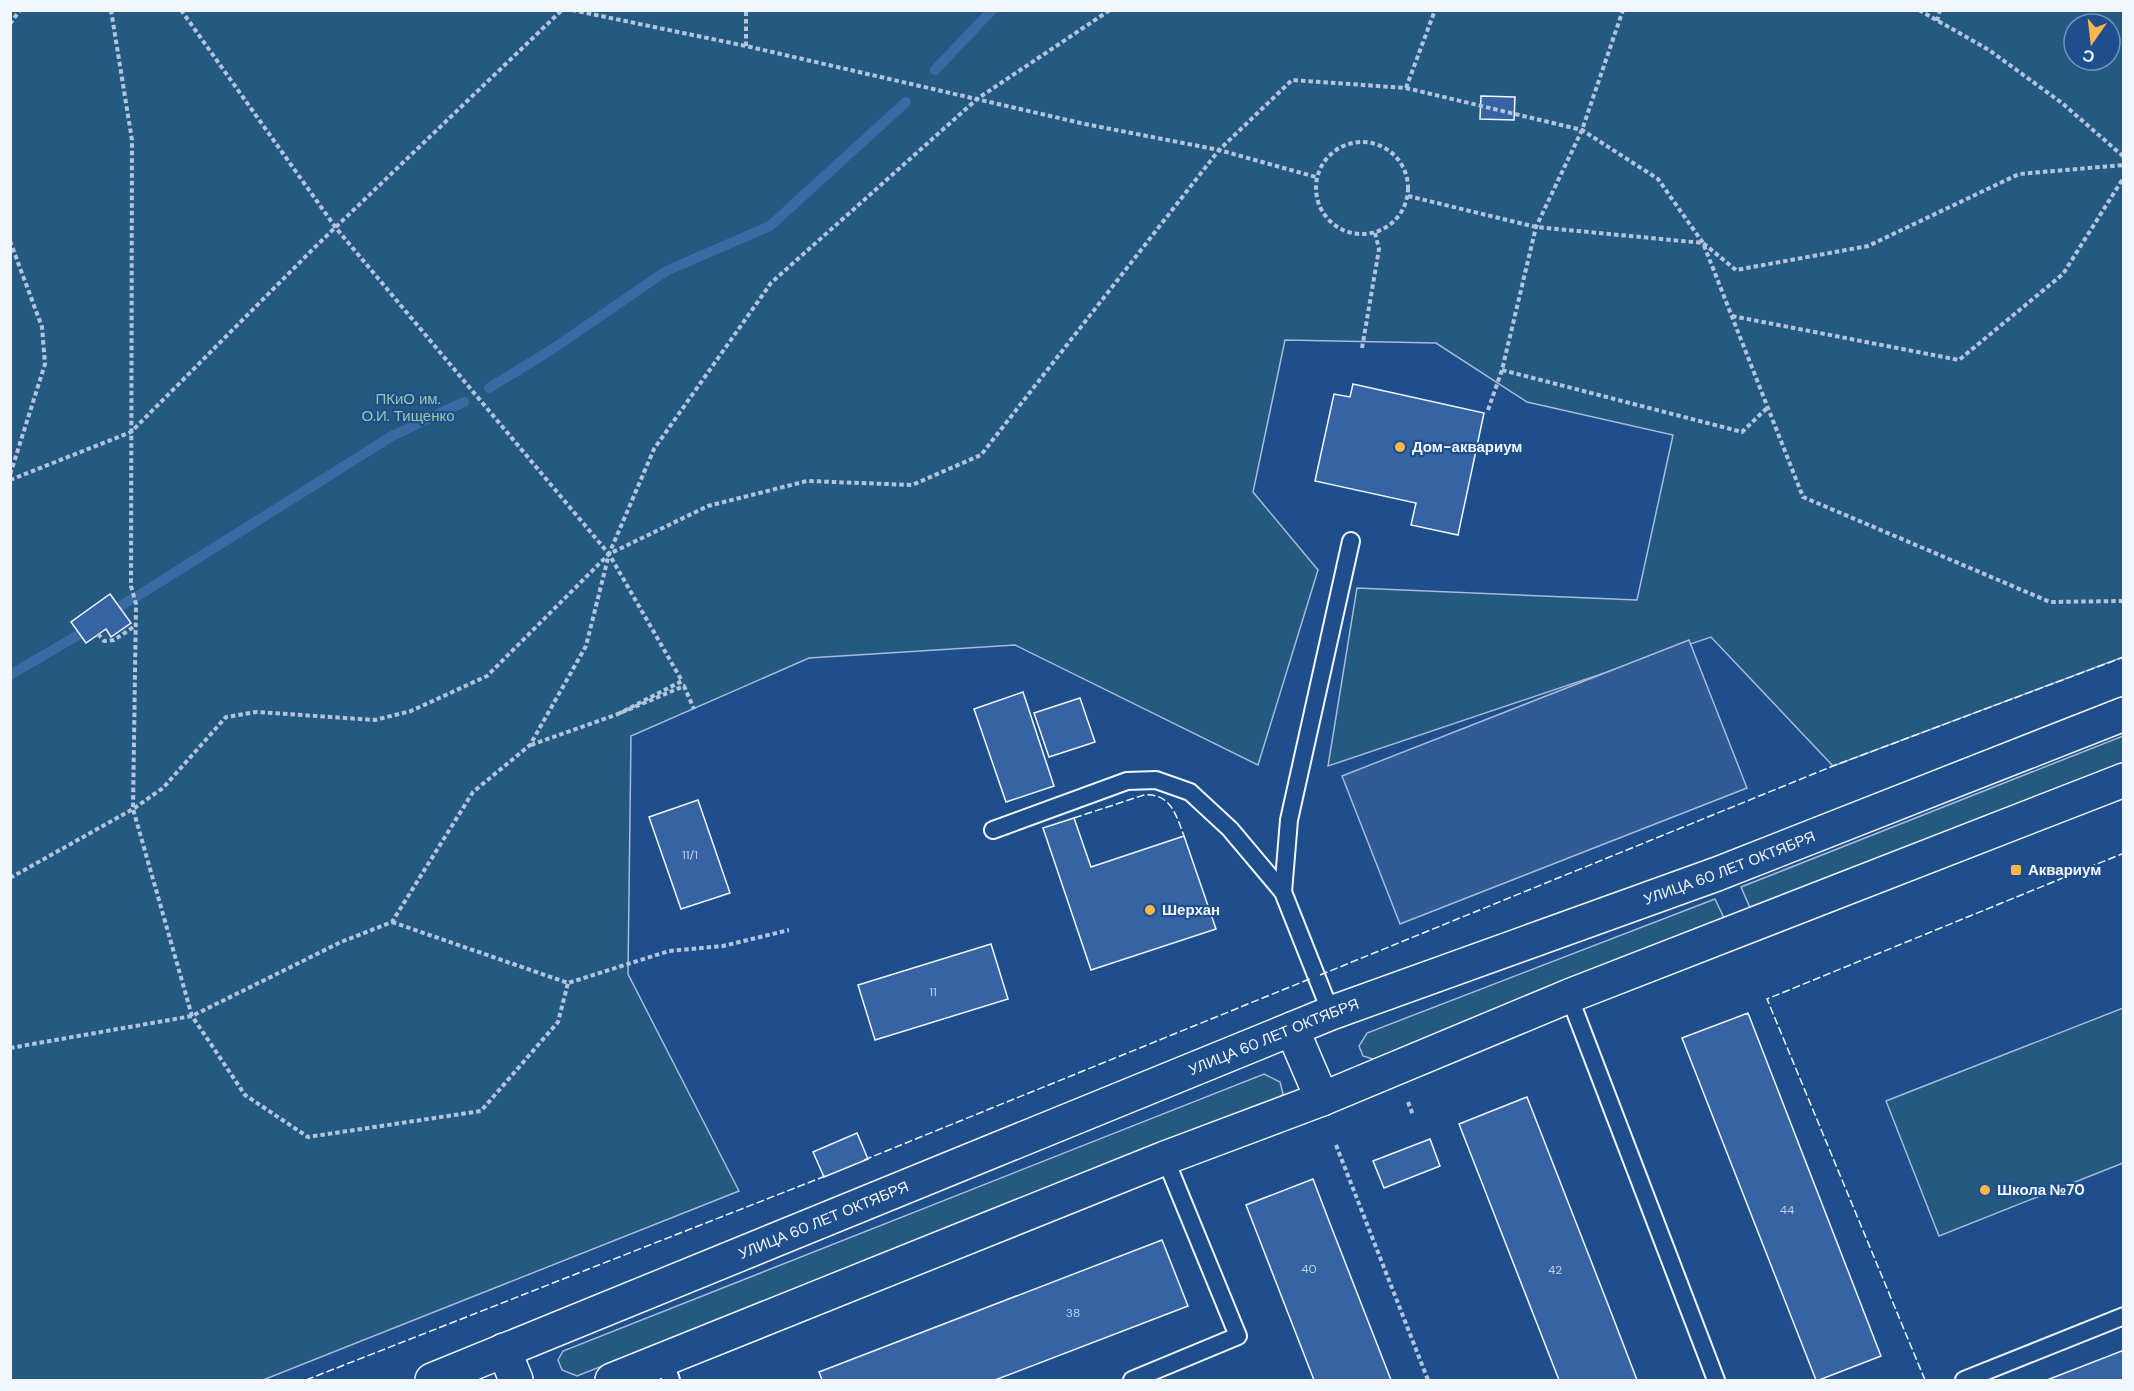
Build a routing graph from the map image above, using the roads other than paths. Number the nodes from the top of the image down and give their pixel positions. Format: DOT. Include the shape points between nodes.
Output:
graph roads {
  1 [pos="1351,541"];
  2 [pos="2124,714"];
  3 [pos="2124,780"];
  4 [pos="993,830"];
  5 [pos="1283,892"];
  6 [pos="1569,996"];
  7 [pos="1331,1013"];
  8 [pos="1292,1029"];
  9 [pos="1322,1099"];
  10 [pos="1165,1158"];
  11 [pos="2124,1316"];
  12 [pos="504,1350"];
  13 [pos="668,1370"];
  14 [pos="432,1380"];
  15 [pos="516,1380"];
  16 [pos="612,1380"];
  17 [pos="1132,1380"];
  18 [pos="1716,1380"];
  19 [pos="1964,1380"];
  1 -- 5 [label="lane" via="1289,820"];
  2 -- 7 [label="main road, УЛИЦА 60 ЛЕТ ОКТЯБРЯ" via="1718,874"];
  3 -- 6 [label="main road"];
  4 -- 5 [label="lane" via="1127,781 1156,780 1190,792 1230,829"];
  5 -- 7 [label="lane"];
  6 -- 9 [label="main road"];
  6 -- 18 [label="lane"];
  7 -- 8 [label="main road, УЛИЦА 60 ЛЕТ ОКТЯБРЯ"];
  8 -- 9 [label="main road"];
  8 -- 12 [label="main road, УЛИЦА 60 ЛЕТ ОКТЯБРЯ"];
  9 -- 10 [label="main road"];
  10 -- 13 [label="main road"];
  10 -- 17 [label="lane" via="1238,1336"];
  11 -- 19 [label="lane"];
  12 -- 14 [label="main road, УЛИЦА 60 ЛЕТ ОКТЯБРЯ"];
  12 -- 15 [label="main road"];
  13 -- 16 [label="main road"];
}
